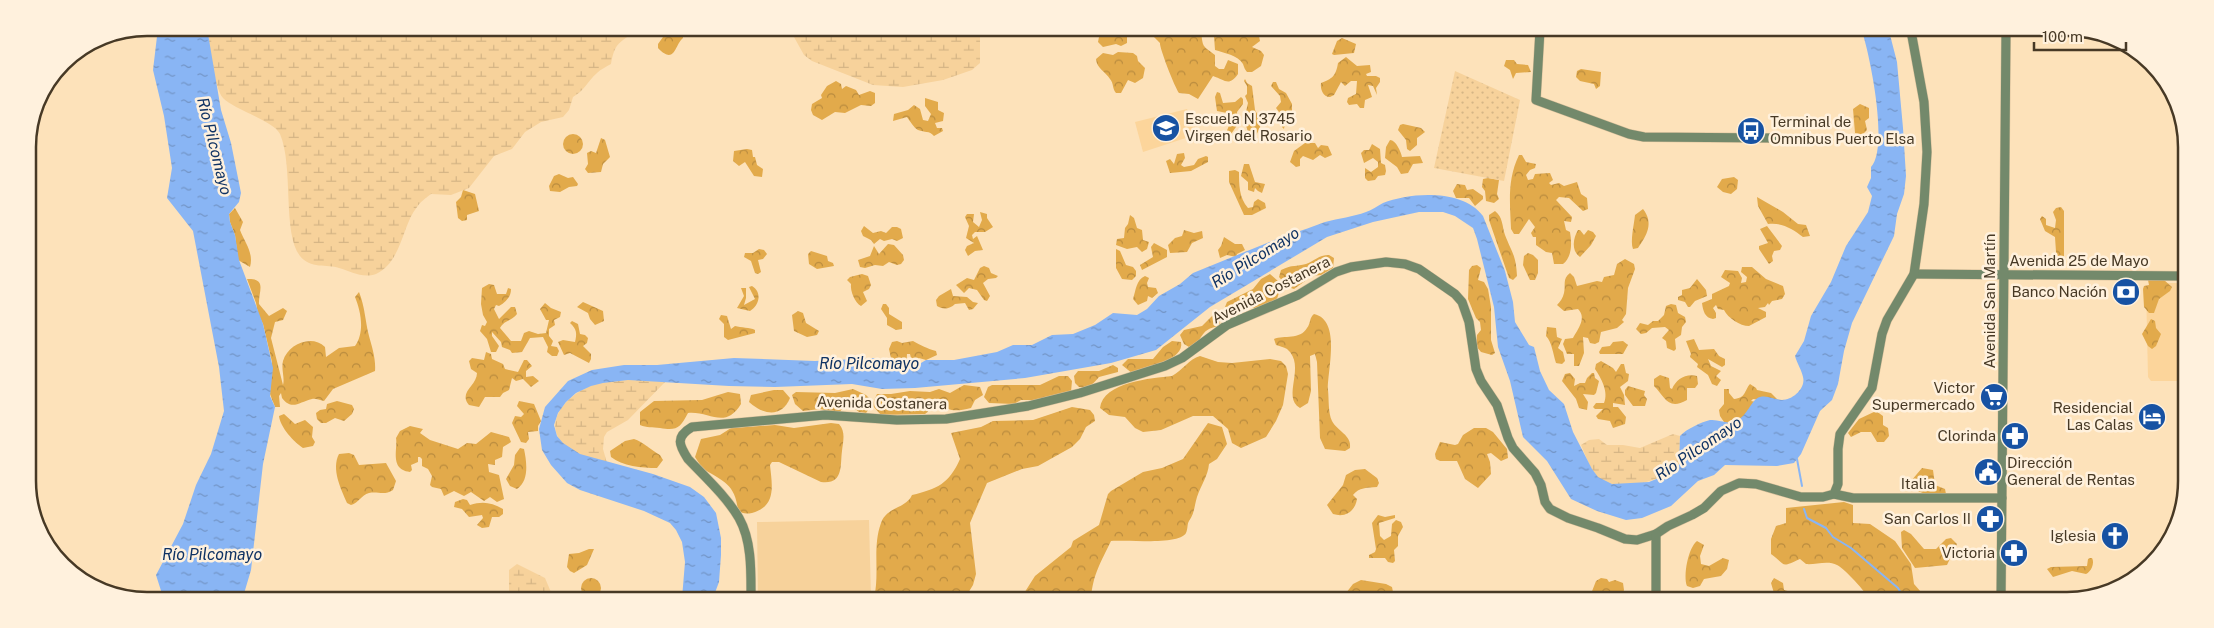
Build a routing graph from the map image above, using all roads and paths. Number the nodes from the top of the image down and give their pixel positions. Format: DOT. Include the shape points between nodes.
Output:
graph roads {
  1 [pos="1540,36"];
  2 [pos="1912,36"];
  3 [pos="2006,36"];
  4 [pos="1772,138"];
  5 [pos="1914,274"];
  6 [pos="2004,274"];
  7 [pos="2178,276"];
  8 [pos="1834,494"];
  9 [pos="2002,498"];
  10 [pos="1656,534"];
  11 [pos="751,592"];
  12 [pos="1656,592"];
  13 [pos="2001,592"];
  1 -- 4 [label="street" via="1536,100 1644,137"];
  2 -- 5 [label="street" via="1924,102 1927,152 1924,204"];
  3 -- 6 [label="street, Avenida San Martín"];
  5 -- 6 [label="street, Avenida 25 de Mayo"];
  5 -- 8 [label="street" via="1887,320 1872,388 1840,434 1838,484"];
  6 -- 7 [label="street, Avenida 25 de Mayo"];
  6 -- 9 [label="street, Avenida San Martín"];
  8 -- 9 [label="street, Italia" via="1853,498"];
  8 -- 10 [label="street, Avenida Costanera" via="1801,497 1756,484 1739,483 1721,491 1704,508"];
  9 -- 13 [label="street, Avenida San Martín"];
  10 -- 11 [label="street, Avenida Costanera" via="1647,538 1625,539 1550,509 1536,473 1513,448 1497,405 1481,382 1462,302 1419,269 1386,262 1336,272 1298,294 1227,325 1182,358 1165,366 1028,406 946,419 898,420 825,415 692,427 683,432 680,440 682,449 740,518 748,544"];
  10 -- 12 [label="street"];
}
